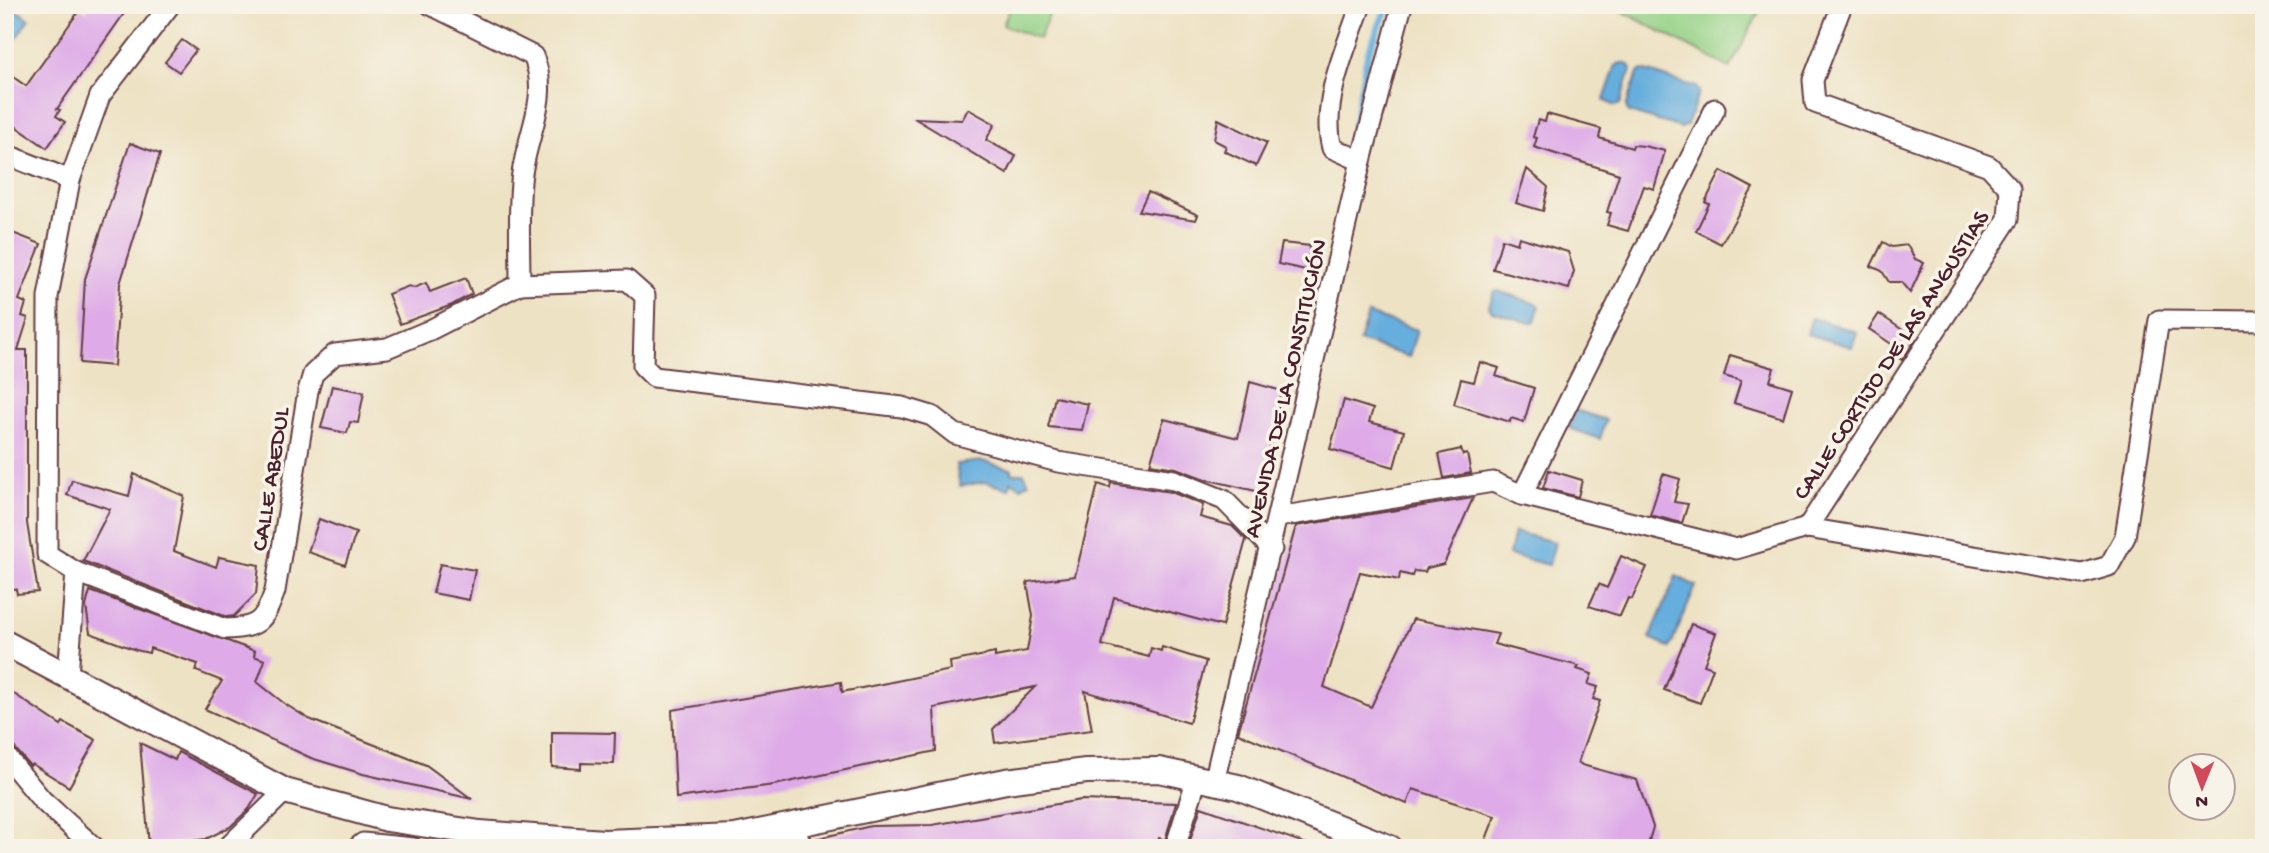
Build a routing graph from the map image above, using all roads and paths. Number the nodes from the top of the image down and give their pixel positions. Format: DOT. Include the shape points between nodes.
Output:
graph roads {
  1 [pos="170,5"];
  2 [pos="431,5"];
  3 [pos="1361,5"];
  4 [pos="1402,5"];
  5 [pos="1842,5"];
  6 [pos="1715,109"];
  7 [pos="5,154"];
  8 [pos="1361,161"];
  9 [pos="70,180"];
  10 [pos="520,284"];
  11 [pos="2264,321"];
  12 [pos="1522,495"];
  13 [pos="1278,517"];
  14 [pos="1807,527"];
  15 [pos="1272,549"];
  16 [pos="76,572"];
  17 [pos="5,643"];
  18 [pos="68,675"];
  19 [pos="5,755"];
  20 [pos="1206,780"];
  21 [pos="285,791"];
  22 [pos="801,837"];
  23 [pos="603,845"];
  24 [pos="95,848"];
  25 [pos="227,848"];
  26 [pos="357,848"];
  27 [pos="413,848"];
  28 [pos="1175,848"];
  29 [pos="1390,848"];
  1 -- 9 [label="street" via="100,96"];
  2 -- 10 [label="street" via="533,56 540,71 541,91 521,180"];
  3 -- 8 [label="street" via="1342,58 1326,128 1332,148"];
  4 -- 8 [label="street, AVENIDA DE LA CONSTITUCIÓN"];
  5 -- 14 [label="street, CALLE CORTIJO DE LAS ANGUSTIAS" via="1812,80 1815,103 1989,166 2010,189 2008,219"];
  6 -- 12 [label="street"];
  7 -- 9 [label="street"];
  8 -- 13 [label="street, AVENIDA DE LA CONSTITUCIÓN"];
  9 -- 16 [label="street, CALLE ABEDUL" via="48,297 47,554"];
  10 -- 15 [label="street" via="627,280 645,296 643,366 654,377 902,407 932,416 955,434 1032,455 1174,480 1224,500"];
  10 -- 16 [label="street, CALLE ABEDUL" via="387,348 335,354 313,374 275,591 266,615 249,628 225,629"];
  11 -- 14 [label="street, CALLE CORTIJO DE LAS ANGUSTIAS" via="2159,320 2124,537 2109,566 2082,574"];
  12 -- 13 [label="street, CALLE CORTIJO DE LAS ANGUSTIAS" via="1493,482"];
  12 -- 14 [label="street, CALLE CORTIJO DE LAS ANGUSTIAS" via="1736,549"];
  13 -- 15 [label="street, AVENIDA DE LA CONSTITUCIÓN"];
  15 -- 20 [label="street, AVENIDA DE LA CONSTITUCIÓN"];
  16 -- 18 [label="street"];
  17 -- 18 [label="street"];
  18 -- 21 [label="street"];
  19 -- 24 [label="street" via="42,800"];
  20 -- 22 [label="street" via="1159,770 1086,771 1006,781"];
  20 -- 28 [label="street, AVENIDA DE LA CONSTITUCIÓN"];
  20 -- 29 [label="street" via="1263,796"];
  21 -- 23 [label="street" via="387,819"];
  21 -- 25 [label="street"];
  22 -- 23 [label="street"];
  26 -- 27 [label="street" via="363,843"];
}
